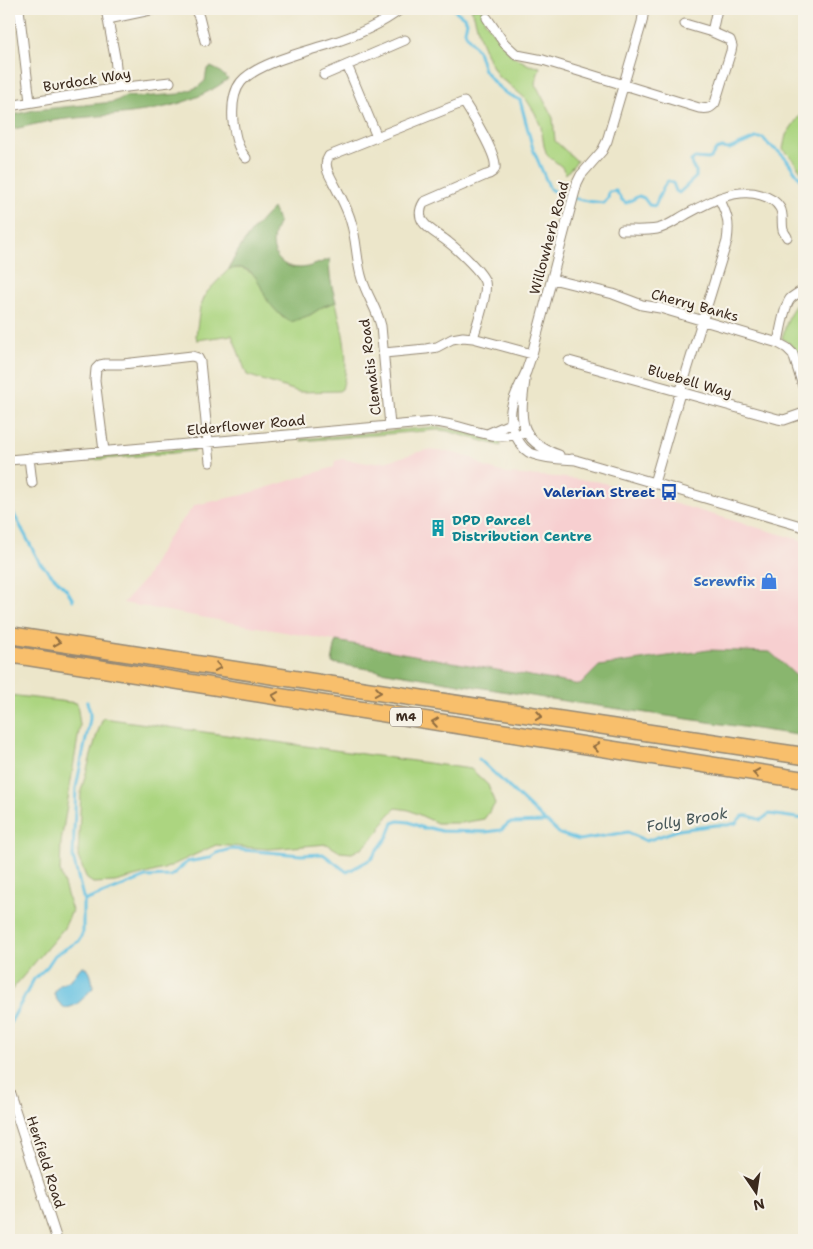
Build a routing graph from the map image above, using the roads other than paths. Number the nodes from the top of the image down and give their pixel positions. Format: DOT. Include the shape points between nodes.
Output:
graph roads {
  1 [pos="19,9"];
  2 [pos="106,9"];
  3 [pos="155,9"];
  4 [pos="195,9"];
  5 [pos="401,9"];
  6 [pos="644,9"];
  7 [pos="717,9"];
  8 [pos="487,18"];
  9 [pos="108,19"];
  10 [pos="685,24"];
  11 [pos="712,32"];
  12 [pos="405,40"];
  13 [pos="205,41"];
  14 [pos="347,65"];
  15 [pos="324,75"];
  16 [pos="170,82"];
  17 [pos="624,85"];
  18 [pos="118,88"];
  19 [pos="30,102"];
  20 [pos="9,106"];
  21 [pos="377,137"];
  22 [pos="246,158"];
  23 [pos="719,198"];
  24 [pos="622,230"];
  25 [pos="787,237"];
  26 [pos="552,279"];
  27 [pos="804,290"];
  28 [pos="702,321"];
  29 [pos="473,338"];
  30 [pos="778,343"];
  31 [pos="384,352"];
  32 [pos="532,354"];
  33 [pos="569,361"];
  34 [pos="527,371"];
  35 [pos="804,389"];
  36 [pos="680,393"];
  37 [pos="804,413"];
  38 [pos="522,419"];
  39 [pos="511,423"];
  40 [pos="390,426"];
  41 [pos="527,432"];
  42 [pos="485,435"];
  43 [pos="516,435"];
  44 [pos="208,442"];
  45 [pos="104,451"];
  46 [pos="29,458"];
  47 [pos="9,460"];
  48 [pos="576,460"];
  49 [pos="210,462"];
  50 [pos="32,483"];
  51 [pos="654,483"];
  52 [pos="804,527"];
  53 [pos="9,635"];
  54 [pos="9,654"];
  55 [pos="804,756"];
  56 [pos="804,780"];
  57 [pos="9,1092"];
  58 [pos="57,1240"];
  1 -- 19 [label="street"];
  2 -- 9 [label="street"];
  3 -- 9 [label="street"];
  4 -- 13 [label="street"];
  5 -- 22 [label="street" via="368,30 279,60 246,78 234,97 232,110 236,139"];
  6 -- 17 [label="street, Willowherb Road"];
  7 -- 11 [label="street"];
  8 -- 17 [label="street" via="504,43 517,55"];
  9 -- 18 [label="street"];
  10 -- 11 [label="street"];
  11 -- 17 [label="street" via="730,40 732,46 715,103 710,108 699,108"];
  12 -- 14 [label="street"];
  14 -- 15 [label="street"];
  14 -- 21 [label="street"];
  16 -- 18 [label="street, Burdock Way"];
  17 -- 26 [label="street, Willowherb Road" via="602,152 577,183"];
  18 -- 19 [label="street, Burdock Way"];
  19 -- 20 [label="street, Burdock Way"];
  21 -- 29 [label="street" via="464,102 482,131 496,167 492,173 424,202 420,208 423,223 448,242 484,278 485,292"];
  21 -- 31 [label="street, Clematis Road" via="329,156 326,165 350,218 361,278 379,317"];
  23 -- 24 [label="street" via="657,229"];
  23 -- 25 [label="street" via="753,192 766,196 779,207"];
  23 -- 28 [label="street" via="728,217 729,229"];
  26 -- 28 [label="street, Cherry Banks"];
  26 -- 32 [label="street, Willowherb Road"];
  27 -- 30 [label="street" via="791,299"];
  28 -- 30 [label="street, Cherry Banks"];
  28 -- 36 [label="street"];
  29 -- 31 [label="street" via="458,337 426,349"];
  29 -- 32 [label="street"];
  30 -- 35 [label="street" via="792,354"];
  31 -- 40 [label="street, Clematis Road"];
  32 -- 34 [label="street, Willowherb Road"];
  33 -- 36 [label="street, Bluebell Way"];
  34 -- 38 [label="street"];
  34 -- 39 [label="street, Willowherb Road" via="510,408"];
  36 -- 37 [label="street, Bluebell Way" via="784,420"];
  36 -- 51 [label="street"];
  38 -- 39 [label="street"];
  38 -- 41 [label="street"];
  39 -- 42 [label="street"];
  39 -- 43 [label="street"];
  40 -- 42 [label="street, Elderflower Road" via="447,423"];
  40 -- 44 [label="street, Elderflower Road"];
  41 -- 43 [label="street, Elderflower Road"];
  41 -- 48 [label="street" via="546,449"];
  42 -- 43 [label="street, Elderflower Road"];
  43 -- 48 [label="street" via="524,449 532,454"];
  44 -- 45 [label="street, Elderflower Road"];
  44 -- 45 [label="street" via="200,362 192,356 105,364 96,369"];
  44 -- 49 [label="street"];
  45 -- 46 [label="street, Elderflower Road"];
  46 -- 47 [label="street, Elderflower Road"];
  46 -- 50 [label="street"];
  48 -- 51 [label="street"];
  51 -- 52 [label="street"];
  53 -- 55 [label="highway, M4, one-way"];
  56 -- 54 [label="highway, M4, one-way"];
  57 -- 58 [label="street, Henfield Road"];
}
